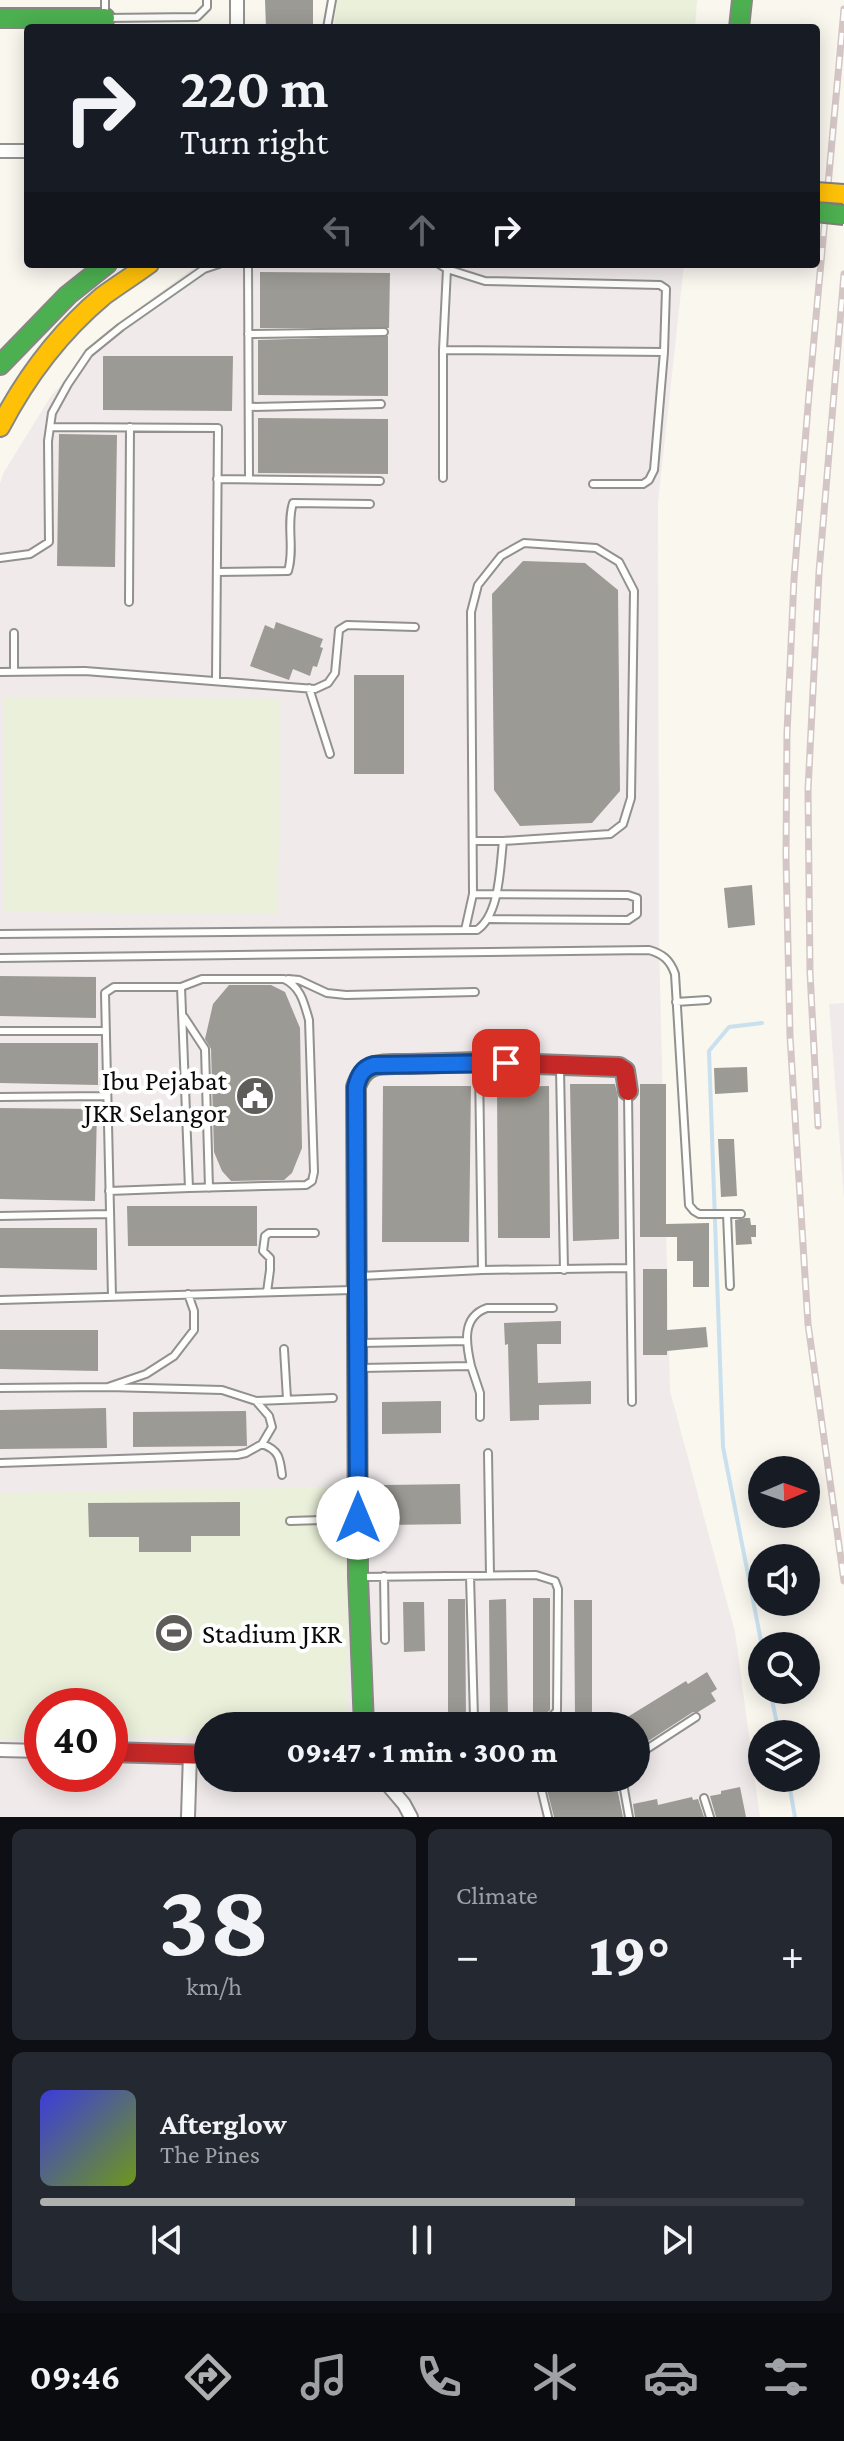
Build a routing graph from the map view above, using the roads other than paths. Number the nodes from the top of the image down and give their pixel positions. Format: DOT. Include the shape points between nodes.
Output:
graph roads {
  1 [pos="207,0"];
  2 [pos="237,0"];
  3 [pos="332,0"];
  4 [pos="742,0"];
  5 [pos="105,9"];
  6 [pos="0,18"];
  7 [pos="42,23"];
  8 [pos="237,24"];
  9 [pos="328,24"];
  10 [pos="739,24"];
  11 [pos="0,151"];
  12 [pos="24,151"];
  13 [pos="820,192"];
  14 [pos="844,194"];
  15 [pos="820,212"];
  16 [pos="844,215"];
  17 [pos="102,268"];
  18 [pos="143,268"];
  19 [pos="207,268"];
  20 [pos="248,268"];
  21 [pos="447,269"];
  22 [pos="384,332"];
  23 [pos="248,334"];
  24 [pos="443,350"];
  25 [pos="664,352"];
  26 [pos="0,365"];
  27 [pos="7,403"];
  28 [pos="381,404"];
  29 [pos="249,407"];
  30 [pos="0,427"];
  31 [pos="50,427"];
  32 [pos="130,427"];
  33 [pos="443,478"];
  34 [pos="217,479"];
  35 [pos="249,479"];
  36 [pos="380,481"];
  37 [pos="593,484"];
  38 [pos="370,504"];
  39 [pos="0,558"];
  40 [pos="217,572"];
  41 [pos="129,602"];
  42 [pos="415,627"];
  43 [pos="14,633"];
  44 [pos="0,672"];
  45 [pos="14,672"];
  46 [pos="216,681"];
  47 [pos="309,688"];
  48 [pos="330,754"];
  49 [pos="473,841"];
  50 [pos="503,841"];
  51 [pos="473,894"];
  52 [pos="496,894"];
  53 [pos="489,919"];
  54 [pos="465,930"];
  55 [pos="0,934"];
  56 [pos="0,958"];
  57 [pos="284,979"];
  58 [pos="181,987"];
  59 [pos="475,992"];
  60 [pos="707,1000"];
  61 [pos="676,1002"];
  62 [pos="182,1014"];
  63 [pos="0,1031"];
  64 [pos="105,1031"];
  65 [pos="479,1062"];
  66 [pos="560,1065"];
  67 [pos="628,1091"];
  68 [pos="106,1096"];
  69 [pos="0,1097"];
  70 [pos="189,1188"];
  71 [pos="209,1188"];
  72 [pos="109,1191"];
  73 [pos="109,1214"];
  74 [pos="726,1214"];
  75 [pos="741,1214"];
  76 [pos="0,1216"];
  77 [pos="315,1233"];
  78 [pos="629,1268"];
  79 [pos="482,1270"];
  80 [pos="564,1270"];
  81 [pos="357,1283"];
  82 [pos="730,1286"];
  83 [pos="267,1292"];
  84 [pos="188,1294"];
  85 [pos="112,1297"];
  86 [pos="0,1300"];
  87 [pos="553,1308"];
  88 [pos="466,1341"];
  89 [pos="357,1343"];
  90 [pos="284,1349"];
  91 [pos="471,1366"];
  92 [pos="357,1368"];
  93 [pos="108,1387"];
  94 [pos="0,1388"];
  95 [pos="333,1398"];
  96 [pos="287,1399"];
  97 [pos="256,1401"];
  98 [pos="632,1402"];
  99 [pos="480,1417"];
  100 [pos="262,1444"];
  101 [pos="488,1453"];
  102 [pos="0,1463"];
  103 [pos="282,1475"];
  104 [pos="358,1518"];
  105 [pos="290,1521"];
  106 [pos="490,1575"];
  107 [pos="384,1576"];
  108 [pos="470,1576"];
  109 [pos="358,1577"];
  110 [pos="385,1640"];
  111 [pos="363,1712"];
  112 [pos="696,1717"];
  113 [pos="650,1747"];
  114 [pos="0,1750"];
  115 [pos="24,1751"];
  116 [pos="128,1752"];
  117 [pos="194,1754"];
  118 [pos="194,1783"];
  119 [pos="394,1792"];
  120 [pos="542,1792"];
  121 [pos="625,1792"];
  122 [pos="704,1798"];
  123 [pos="188,1817"];
  124 [pos="411,1817"];
  125 [pos="548,1817"];
  126 [pos="629,1817"];
  127 [pos="710,1817"];
  1 -- 5 [label="lane" via="197,17"];
  2 -- 8 [label="street"];
  3 -- 9 [label="lane"];
  4 -- 10 [label="street"];
  5 -- 7 [label="street"];
  6 -- 7 [label="street"];
  11 -- 12 [label="street"];
  13 -- 14 [label="street, bridge"];
  15 -- 16 [label="street, bridge"];
  17 -- 26 [label="street"];
  18 -- 27 [label="street" via="67,331"];
  19 -- 31 [label="lane" via="89,353 52,413"];
  20 -- 23 [label="lane"];
  21 -- 24 [label="lane"];
  21 -- 25 [label="lane" via="485,281 663,286"];
  22 -- 23 [label="lane"];
  23 -- 29 [label="lane"];
  24 -- 25 [label="lane"];
  24 -- 33 [label="lane"];
  25 -- 37 [label="lane" via="649,480"];
  27 -- 30 [label="street"];
  28 -- 29 [label="lane"];
  29 -- 35 [label="lane"];
  31 -- 32 [label="lane"];
  31 -- 39 [label="lane" via="49,542 30,554"];
  32 -- 34 [label="lane" via="218,428"];
  32 -- 41 [label="lane"];
  34 -- 35 [label="lane"];
  34 -- 40 [label="lane"];
  35 -- 36 [label="lane"];
  38 -- 40 [label="lane" via="293,503 288,571"];
  40 -- 46 [label="lane"];
  42 -- 47 [label="lane" via="347,625 339,630 335,673 328,683"];
  43 -- 45 [label="lane"];
  44 -- 45 [label="lane"];
  45 -- 46 [label="lane" via="85,671"];
  46 -- 47 [label="lane"];
  47 -- 48 [label="lane"];
  49 -- 50 [label="lane"];
  49 -- 50 [label="lane" via="471,612 478,585 501,556 524,543 596,548 619,562 634,591 631,798 623,824 610,834"];
  49 -- 51 [label="lane"];
  50 -- 52 [label="lane"];
  51 -- 52 [label="lane"];
  51 -- 54 [label="lane"];
  52 -- 53 [label="lane"];
  52 -- 53 [label="lane" via="628,895 637,898 639,906 628,920"];
  53 -- 54 [label="lane" via="477,930"];
  54 -- 55 [label="lane"];
  56 -- 61 [label="lane" via="649,950 672,966"];
  57 -- 58 [label="lane" via="202,979"];
  57 -- 59 [label="lane" via="346,995"];
  57 -- 71 [label="lane" via="295,985 309,1020 312,1181"];
  58 -- 62 [label="lane"];
  58 -- 64 [label="lane" via="108,989"];
  60 -- 61 [label="lane"];
  61 -- 74 [label="lane" via="687,1194 691,1209 699,1214"];
  62 -- 70 [label="lane"];
  62 -- 71 [label="lane" via="205,1049"];
  63 -- 64 [label="lane"];
  64 -- 68 [label="lane"];
  65 -- 66 [label="street"];
  65 -- 79 [label="lane"];
  65 -- 81 [label="street" via="374,1065 358,1078"];
  66 -- 67 [label="street" via="619,1067 625,1071"];
  66 -- 80 [label="lane"];
  67 -- 78 [label="lane"];
  68 -- 69 [label="lane"];
  68 -- 72 [label="lane"];
  70 -- 71 [label="lane"];
  70 -- 72 [label="lane"];
  72 -- 73 [label="lane"];
  73 -- 76 [label="lane"];
  73 -- 85 [label="lane"];
  74 -- 75 [label="lane"];
  74 -- 82 [label="lane"];
  77 -- 83 [label="lane" via="265,1236 263,1251 270,1258"];
  78 -- 80 [label="lane"];
  78 -- 98 [label="lane"];
  79 -- 80 [label="lane"];
  79 -- 81 [label="lane"];
  81 -- 83 [label="lane"];
  81 -- 89 [label="street"];
  83 -- 84 [label="lane"];
  84 -- 85 [label="lane"];
  84 -- 93 [label="lane" via="194,1330 174,1356 146,1374"];
  85 -- 86 [label="lane"];
  87 -- 88 [label="lane" via="478,1311 470,1318"];
  88 -- 89 [label="lane"];
  88 -- 91 [label="lane"];
  89 -- 92 [label="street"];
  90 -- 96 [label="lane"];
  91 -- 92 [label="lane"];
  91 -- 99 [label="lane" via="480,1393"];
  92 -- 104 [label="street"];
  93 -- 94 [label="lane"];
  93 -- 97 [label="lane" via="222,1390"];
  95 -- 96 [label="lane"];
  96 -- 97 [label="lane"];
  97 -- 100 [label="lane" via="272,1427"];
  100 -- 102 [label="lane" via="237,1455"];
  100 -- 103 [label="lane" via="278,1453"];
  101 -- 106 [label="lane"];
  104 -- 105 [label="lane"];
  104 -- 109 [label="street"];
  106 -- 108 [label="lane"];
  106 -- 108 [label="lane" via="547,1577 558,1589 557,1711 543,1725 484,1725 474,1718"];
  107 -- 108 [label="lane"];
  107 -- 109 [label="lane"];
  107 -- 110 [label="lane"];
  109 -- 111 [label="street"];
  112 -- 113 [label="lane"];
  114 -- 115 [label="street"];
  116 -- 117 [label="street"];
  118 -- 123 [label="street"];
  119 -- 124 [label="street"];
  120 -- 125 [label="lane"];
  121 -- 126 [label="lane"];
  122 -- 127 [label="lane"];
}
